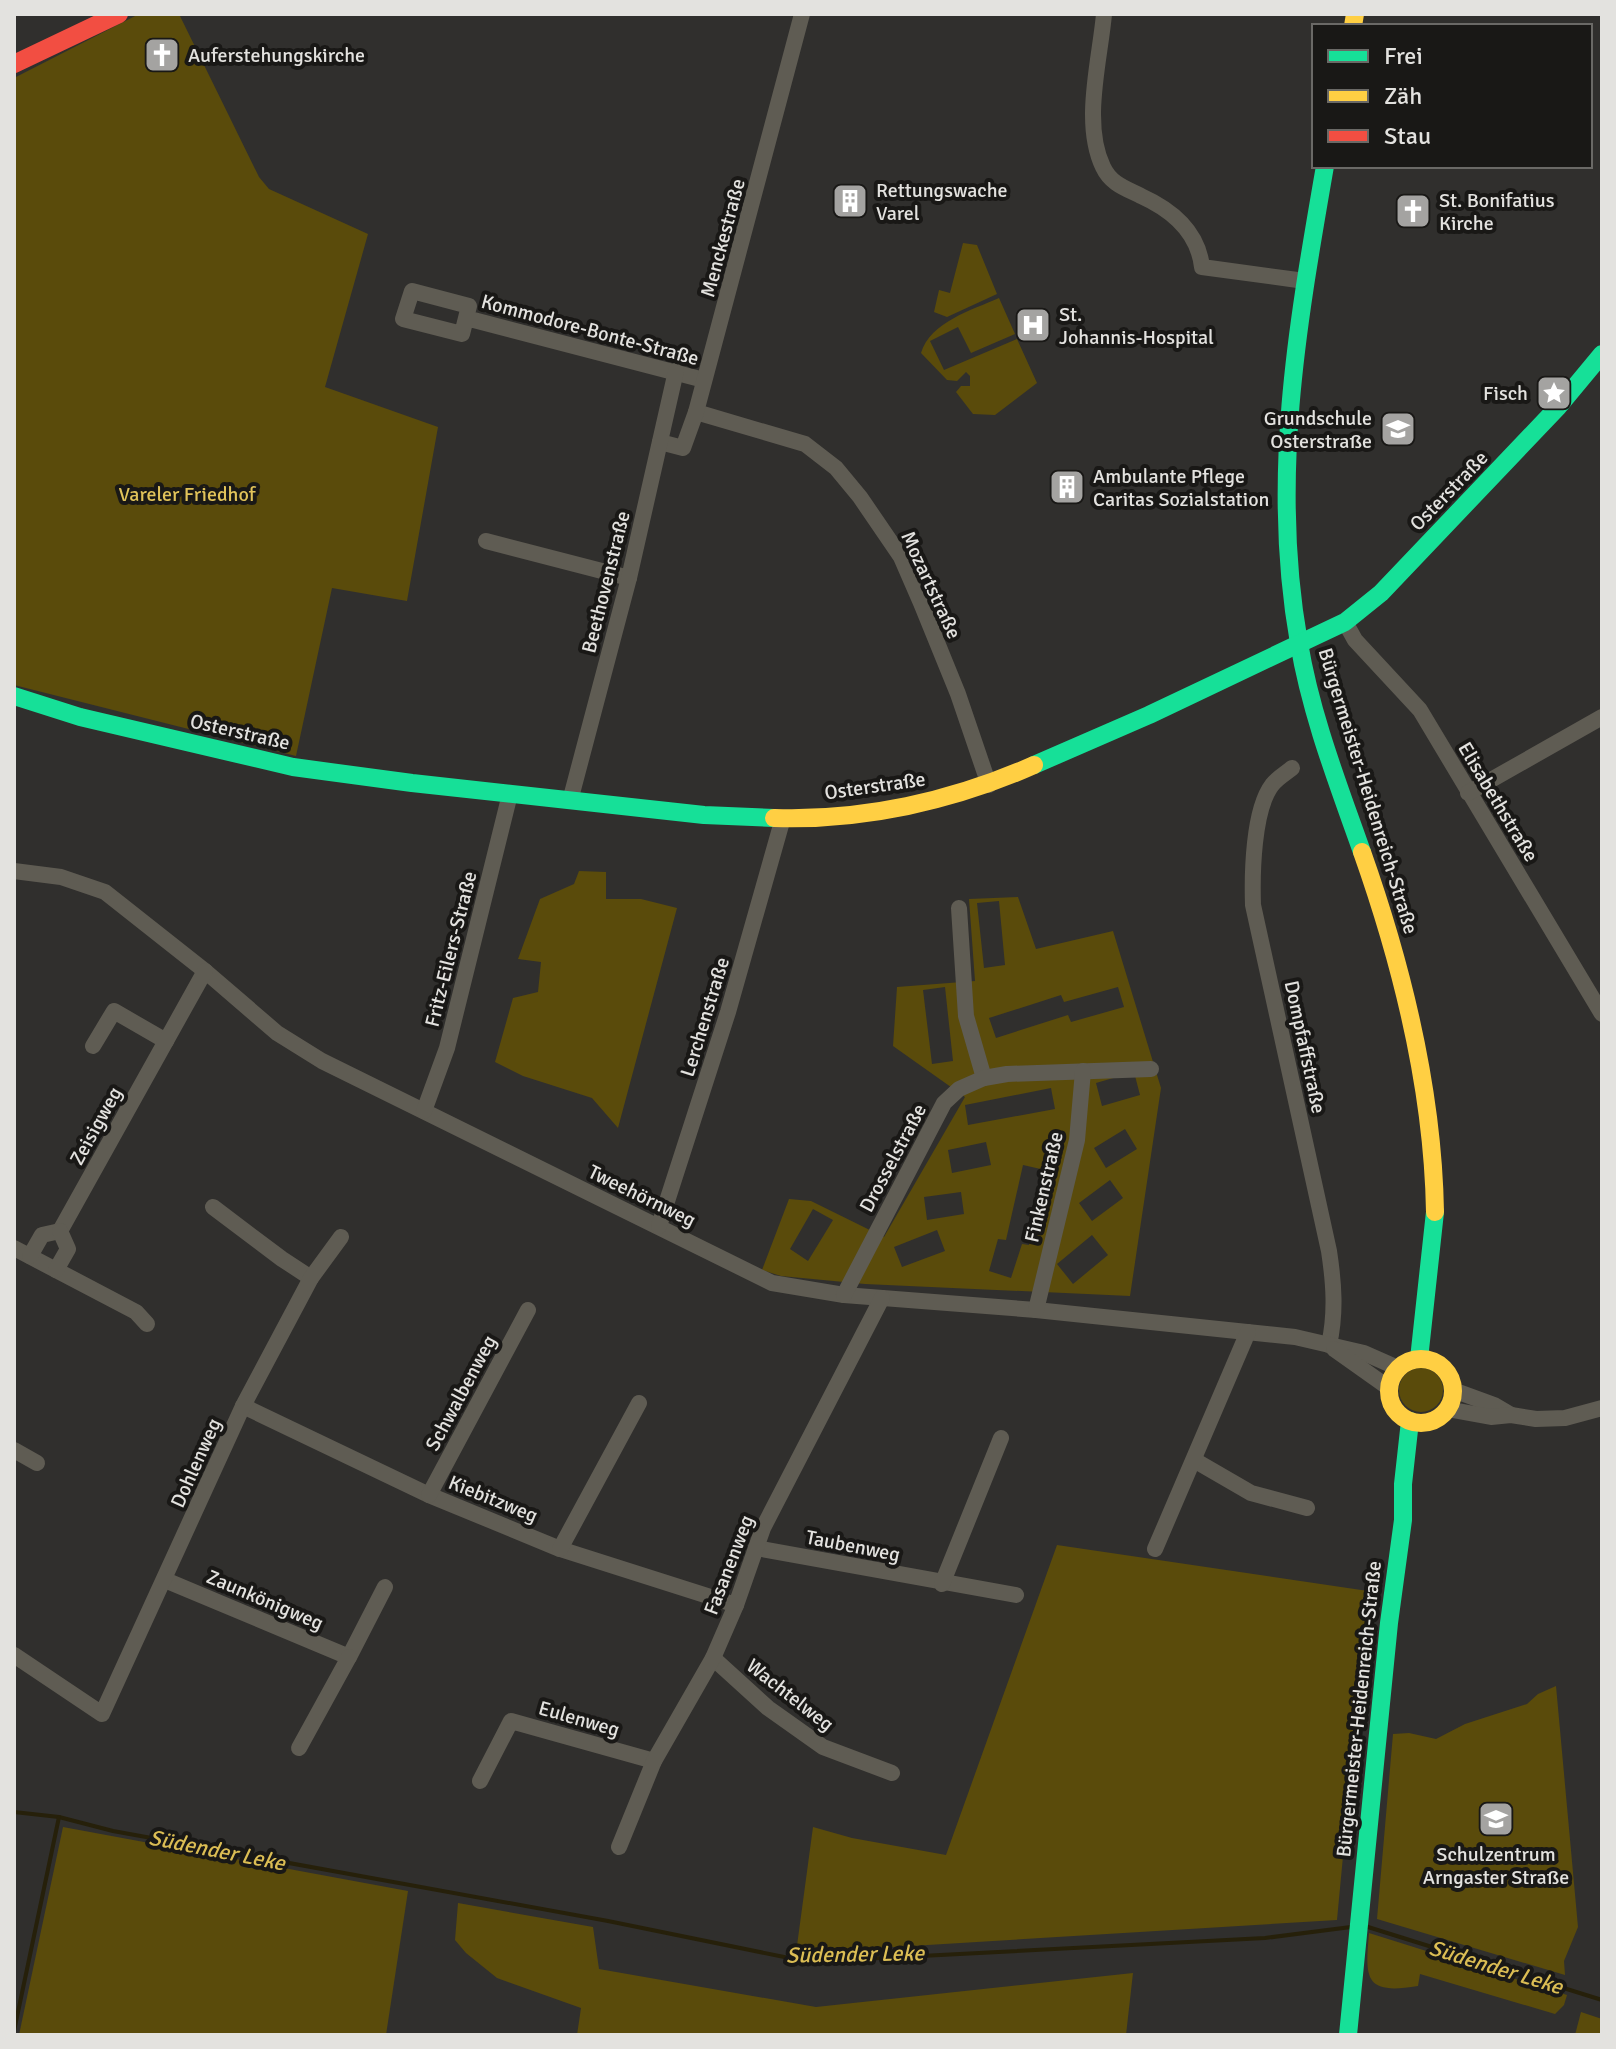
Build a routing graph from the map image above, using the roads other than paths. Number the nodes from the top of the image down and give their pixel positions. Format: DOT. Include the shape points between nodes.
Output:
graph roads {
  1 [pos="119,14"];
  2 [pos="802,14"];
  3 [pos="1104,14"];
  4 [pos="14,64"];
  5 [pos="1325,168"];
  6 [pos="1305,281"];
  7 [pos="466,318"];
  8 [pos="1602,354"];
  9 [pos="676,371"];
  10 [pos="704,380"];
  11 [pos="696,412"];
  12 [pos="660,442"];
  13 [pos="486,541"];
  14 [pos="629,578"];
  15 [pos="1345,622"];
  16 [pos="1299,643"];
  17 [pos="14,696"];
  18 [pos="1602,717"];
  19 [pos="1292,768"];
  20 [pos="989,785"];
  21 [pos="1468,793"];
  22 [pos="510,794"];
  23 [pos="570,801"];
  24 [pos="783,818"];
  25 [pos="14,871"];
  26 [pos="959,908"];
  27 [pos="205,971"];
  28 [pos="1602,1014"];
  29 [pos="166,1041"];
  30 [pos="93,1046"];
  31 [pos="1151,1069"];
  32 [pos="1083,1071"];
  33 [pos="984,1078"];
  34 [pos="424,1111"];
  35 [pos="213,1207"];
  36 [pos="659,1226"];
  37 [pos="60,1231"];
  38 [pos="341,1237"];
  39 [pos="1434,1238"];
  40 [pos="14,1248"];
  41 [pos="30,1256"];
  42 [pos="56,1270"];
  43 [pos="311,1278"];
  44 [pos="844,1295"];
  45 [pos="882,1298"];
  46 [pos="528,1310"];
  47 [pos="1036,1310"];
  48 [pos="147,1324"];
  49 [pos="1248,1332"];
  50 [pos="1329,1345"];
  51 [pos="1419,1359"];
  52 [pos="1438,1364"];
  53 [pos="1398,1368"];
  54 [pos="1389,1388"];
  55 [pos="1453,1390"];
  56 [pos="639,1403"];
  57 [pos="243,1406"];
  58 [pos="1602,1408"];
  59 [pos="1447,1409"];
  60 [pos="1511,1415"];
  61 [pos="1420,1421"];
  62 [pos="1001,1438"];
  63 [pos="14,1450"];
  64 [pos="1194,1460"];
  65 [pos="37,1463"];
  66 [pos="429,1495"];
  67 [pos="1307,1508"];
  68 [pos="756,1548"];
  69 [pos="560,1549"];
  70 [pos="1155,1549"];
  71 [pos="165,1580"];
  72 [pos="942,1584"];
  73 [pos="385,1587"];
  74 [pos="1016,1595"];
  75 [pos="736,1605"];
  76 [pos="14,1655"];
  77 [pos="349,1657"];
  78 [pos="713,1658"];
  79 [pos="299,1748"];
  80 [pos="654,1761"];
  81 [pos="892,1773"];
  82 [pos="480,1781"];
  83 [pos="619,1847"];
  84 [pos="1348,2035"];
  1 -- 4 [label="main road"];
  2 -- 10 [label="street, Menckestraße"];
  3 -- 6 [label="street" via="1094,94 1096,141 1109,177 1164,207 1187,227 1202,267"];
  5 -- 6 [label="main road, Bürgermeister-Heidenreich-Straße"];
  6 -- 16 [label="main road, Bürgermeister-Heidenreich-Straße" via="1291,370 1283,499"];
  7 -- 9 [label="street, Kommodore-Bonte-Straße"];
  8 -- 15 [label="main road, Osterstraße" via="1381,593"];
  9 -- 10 [label="street, Kommodore-Bonte-Straße"];
  9 -- 12 [label="street, Beethovenstraße"];
  10 -- 11 [label="street, Menckestraße"];
  11 -- 12 [label="street, Menckestraße" via="683,448"];
  11 -- 20 [label="street, Mozartstraße" via="805,444 836,468 860,497 901,557"];
  12 -- 14 [label="street, Beethovenstraße"];
  13 -- 14 [label="street"];
  14 -- 23 [label="street, Beethovenstraße"];
  15 -- 16 [label="main road, Osterstraße"];
  15 -- 21 [label="street, Elisabethstraße" via="1355,640 1420,710"];
  16 -- 20 [label="main road, Osterstraße"];
  16 -- 39 [label="main road, Bürgermeister-Heidenreich-Straße" via="1412,1014 1431,1149"];
  17 -- 22 [label="main road, Osterstraße" via="80,717 293,767"];
  18 -- 21 [label="street"];
  19 -- 50 [label="street, Dompfaffstraße" via="1272,785 1262,811 1252,860 1253,905 1329,1251 1335,1313"];
  20 -- 24 [label="main road, Osterstraße" via="928,803"];
  21 -- 28 [label="street, Elisabethstraße"];
  22 -- 23 [label="main road, Osterstraße"];
  22 -- 34 [label="street, Fritz-Eilers-Straße" via="447,1048"];
  23 -- 24 [label="main road, Osterstraße"];
  24 -- 36 [label="street, Lerchenstraße"];
  25 -- 27 [label="street, Tweehörnweg" via="61,877 105,892"];
  26 -- 33 [label="street" via="966,1016"];
  27 -- 29 [label="street, Zeisigweg"];
  27 -- 34 [label="street, Tweehörnweg" via="302,1049"];
  29 -- 30 [label="street" via="114,1011"];
  29 -- 37 [label="street, Zeisigweg"];
  31 -- 32 [label="street, Drosselstraße"];
  32 -- 33 [label="street, Drosselstraße"];
  32 -- 47 [label="street, Finkenstraße" via="1077,1140"];
  33 -- 44 [label="street, Drosselstraße" via="944,1103"];
  34 -- 36 [label="street, Tweehörnweg"];
  35 -- 43 [label="street"];
  36 -- 44 [label="street, Tweehörnweg" via="772,1283"];
  37 -- 41 [label="street, Zeisigweg" via="42,1235"];
  37 -- 42 [label="street, Zeisigweg" via="68,1249"];
  38 -- 43 [label="street, Dohlenweg"];
  39 -- 51 [label="main road, Bürgermeister-Heidenreich-Straße"];
  39 -- 52 [label="main road, Bürgermeister-Heidenreich-Straße" via="1441,1285"];
  40 -- 41 [label="street"];
  41 -- 42 [label="street"];
  42 -- 48 [label="street" via="136,1312"];
  43 -- 57 [label="street, Dohlenweg"];
  44 -- 45 [label="street, Tweehörnweg"];
  45 -- 47 [label="street, Tweehörnweg"];
  45 -- 68 [label="street, Fasanenweg"];
  46 -- 66 [label="street, Schwalbenweg"];
  47 -- 49 [label="street, Tweehörnweg"];
  49 -- 50 [label="street, Tweehörnweg"];
  49 -- 64 [label="street"];
  50 -- 53 [label="street, Tweehörnweg"];
  50 -- 54 [label="street, Tweehörnweg"];
  51 -- 52 [label="main road"];
  51 -- 53 [label="main road"];
  52 -- 55 [label="main road"];
  53 -- 54 [label="main road"];
  54 -- 61 [label="main road" via="1396,1410"];
  55 -- 59 [label="main road"];
  55 -- 60 [label="street"];
  56 -- 69 [label="street"];
  57 -- 66 [label="street, Kiebitzweg"];
  57 -- 71 [label="street, Dohlenweg"];
  58 -- 60 [label="street" via="1565,1418"];
  59 -- 60 [label="street"];
  59 -- 61 [label="main road"];
  61 -- 84 [label="main road, Bürgermeister-Heidenreich-Straße" via="1403,1484"];
  62 -- 72 [label="street"];
  63 -- 65 [label="street"];
  64 -- 67 [label="street" via="1251,1493"];
  64 -- 70 [label="street"];
  66 -- 69 [label="street, Kiebitzweg"];
  68 -- 72 [label="street, Taubenweg"];
  68 -- 75 [label="street, Fasanenweg"];
  69 -- 75 [label="street, Kiebitzweg"];
  71 -- 76 [label="street, Dohlenweg" via="102,1714"];
  71 -- 77 [label="street, Zaunkönigweg"];
  72 -- 74 [label="street, Taubenweg"];
  73 -- 77 [label="street"];
  75 -- 78 [label="street, Fasanenweg"];
  77 -- 79 [label="street"];
  78 -- 80 [label="street, Fasanenweg"];
  78 -- 81 [label="street, Wachtelweg" via="768,1708 823,1747"];
  80 -- 82 [label="street, Eulenweg" via="511,1721"];
  80 -- 83 [label="street, Fasanenweg"];
}
